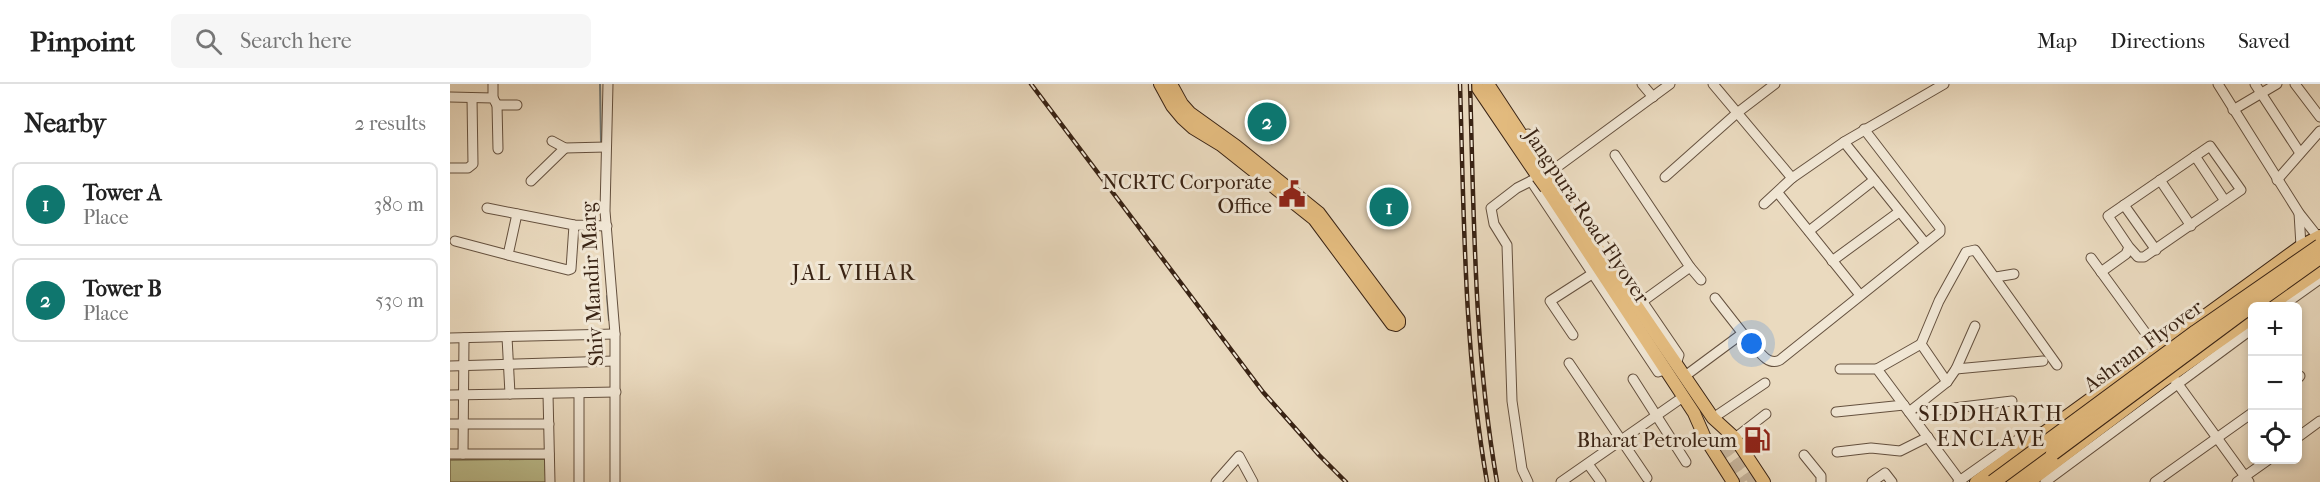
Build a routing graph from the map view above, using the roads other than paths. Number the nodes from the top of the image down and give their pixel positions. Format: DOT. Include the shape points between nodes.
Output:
graph roads {
  1 [pos="493,84"];
  2 [pos="608,84"];
  3 [pos="1160,84"];
  4 [pos="1171,84"];
  5 [pos="1475,84"];
  6 [pos="1488,84"];
  7 [pos="1493,84"];
  8 [pos="1642,84"];
  9 [pos="1670,84"];
  10 [pos="1713,84"];
  11 [pos="1774,84"];
  12 [pos="1944,84"];
  13 [pos="2218,84"];
  14 [pos="2254,84"];
  15 [pos="2277,84"];
  16 [pos="2295,84"];
  17 [pos="2260,94"];
  18 [pos="450,97"];
  19 [pos="1653,97"];
  20 [pos="472,98"];
  21 [pos="495,102"];
  22 [pos="517,105"];
  23 [pos="2233,110"];
  24 [pos="1737,113"];
  25 [pos="2320,117"];
  26 [pos="1864,129"];
  27 [pos="2320,131"];
  28 [pos="552,141"];
  29 [pos="1844,142"];
  30 [pos="606,147"];
  31 [pos="565,148"];
  32 [pos="498,149"];
  33 [pos="2300,153"];
  34 [pos="1615,155"];
  35 [pos="2195,156"];
  36 [pos="450,168"];
  37 [pos="1553,170"];
  38 [pos="1665,177"];
  39 [pos="1792,178"];
  40 [pos="1874,180"];
  41 [pos="2160,180"];
  42 [pos="2277,180"];
  43 [pos="531,181"];
  44 [pos="1532,181"];
  45 [pos="1778,193"];
  46 [pos="2225,201"];
  47 [pos="1764,204"];
  48 [pos="2124,205"];
  49 [pos="487,208"];
  50 [pos="1899,212"];
  51 [pos="2299,213"];
  52 [pos="517,214"];
  53 [pos="574,225"];
  54 [pos="607,226"];
  55 [pos="2191,226"];
  56 [pos="1809,231"];
  57 [pos="2320,239"];
  58 [pos="455,242"];
  59 [pos="1925,243"];
  60 [pos="2301,246"];
  61 [pos="2129,247"];
  62 [pos="2156,250"];
  63 [pos="508,255"];
  64 [pos="2320,257"];
  65 [pos="2091,258"];
  66 [pos="1832,261"];
  67 [pos="1690,267"];
  68 [pos="2320,271"];
  69 [pos="2101,272"];
  70 [pos="1592,274"];
  71 [pos="2014,274"];
  72 [pos="1996,277"];
  73 [pos="2320,279"];
  74 [pos="1701,280"];
  75 [pos="1860,295"];
  76 [pos="1714,298"];
  77 [pos="1643,301"];
  78 [pos="2275,302"];
  79 [pos="2288,302"];
  80 [pos="2201,319"];
  81 [pos="2248,321"];
  82 [pos="1975,326"];
  83 [pos="2248,332"];
  84 [pos="615,334"];
  85 [pos="1573,335"];
  86 [pos="1744,335"];
  87 [pos="507,337"];
  88 [pos="450,338"];
  89 [pos="464,338"];
  90 [pos="2217,343"];
  91 [pos="1920,344"];
  92 [pos="2158,350"];
  93 [pos="614,361"];
  94 [pos="2043,361"];
  95 [pos="1569,363"];
  96 [pos="1668,363"];
  97 [pos="508,364"];
  98 [pos="450,366"];
  99 [pos="464,366"];
  100 [pos="2057,366"];
  101 [pos="1839,369"];
  102 [pos="1877,369"];
  103 [pos="1956,369"];
  104 [pos="1685,376"];
  105 [pos="1633,379"];
  106 [pos="1947,382"];
  107 [pos="2176,382"];
  108 [pos="1765,383"];
  109 [pos="579,393"];
  110 [pos="616,393"];
  111 [pos="510,394"];
  112 [pos="548,394"];
  113 [pos="450,395"];
  114 [pos="464,395"];
  115 [pos="1683,397"];
  116 [pos="2012,401"];
  117 [pos="1836,412"];
  118 [pos="1909,412"];
  119 [pos="1695,413"];
  120 [pos="1766,414"];
  121 [pos="1656,416"];
  122 [pos="2248,416"];
  123 [pos="1713,418"];
  124 [pos="2320,421"];
  125 [pos="450,424"];
  126 [pos="464,424"];
  127 [pos="549,424"];
  128 [pos="2046,432"];
  129 [pos="2302,434"];
  130 [pos="1928,437"];
  131 [pos="2218,439"];
  132 [pos="1622,440"];
  133 [pos="1727,443"];
  134 [pos="1837,452"];
  135 [pos="450,454"];
  136 [pos="463,454"];
  137 [pos="549,454"];
  138 [pos="1804,455"];
  139 [pos="1686,462"];
  140 [pos="1588,464"];
  141 [pos="2262,464"];
  142 [pos="1647,478"];
  143 [pos="2244,480"];
  144 [pos="550,482"];
  145 [pos="579,482"];
  146 [pos="615,482"];
  147 [pos="1216,482"];
  148 [pos="1253,482"];
  149 [pos="1528,482"];
  150 [pos="1561,482"];
  151 [pos="1601,482"];
  152 [pos="1733,482"];
  153 [pos="1764,482"];
  154 [pos="1821,482"];
  155 [pos="1872,482"];
  156 [pos="1892,482"];
  157 [pos="1960,482"];
  158 [pos="1976,482"];
  159 [pos="1993,482"];
  160 [pos="2014,482"];
  161 [pos="2029,482"];
  162 [pos="2045,482"];
  163 [pos="2155,482"];
  1 -- 21 [label="street"];
  2 -- 30 [label="street, Shiv Mandir Marg"];
  3 -- 4 [label="main road" via="1172,106 1188,123 1314,219 1396,326 1400,320 1319,213 1190,113"];
  5 -- 96 [label="main road, Jangpura Road Flyover, bridge"];
  6 -- 96 [label="main road, Jangpura Road Flyover, bridge"];
  7 -- 37 [label="street"];
  8 -- 19 [label="street"];
  9 -- 19 [label="street"];
  10 -- 24 [label="street"];
  11 -- 24 [label="street"];
  12 -- 26 [label="street"];
  13 -- 23 [label="street"];
  14 -- 17 [label="street"];
  15 -- 17 [label="street"];
  16 -- 25 [label="street"];
  17 -- 23 [label="street"];
  17 -- 33 [label="street"];
  18 -- 20 [label="street"];
  19 -- 37 [label="street"];
  20 -- 21 [label="street"];
  20 -- 36 [label="street" via="474,164"];
  21 -- 22 [label="street"];
  21 -- 32 [label="street"];
  23 -- 42 [label="street"];
  24 -- 38 [label="street"];
  24 -- 39 [label="street"];
  26 -- 29 [label="street"];
  26 -- 59 [label="street" via="1941,230"];
  27 -- 33 [label="street"];
  28 -- 31 [label="street"];
  29 -- 39 [label="street"];
  29 -- 40 [label="street"];
  30 -- 31 [label="street"];
  30 -- 54 [label="street, Shiv Mandir Marg"];
  31 -- 43 [label="street"];
  33 -- 42 [label="street"];
  34 -- 67 [label="street"];
  35 -- 41 [label="street"];
  35 -- 46 [label="street"];
  35 -- 46 [label="street" via="2210,146 2241,190"];
  37 -- 44 [label="street"];
  37 -- 77 [label="street"];
  39 -- 45 [label="street"];
  40 -- 50 [label="street"];
  40 -- 56 [label="street"];
  41 -- 48 [label="street"];
  41 -- 55 [label="street"];
  42 -- 51 [label="street"];
  44 -- 70 [label="street"];
  44 -- 149 [label="street" via="1491,208 1494,224 1507,245 1512,401 1522,469"];
  45 -- 47 [label="street"];
  45 -- 56 [label="street"];
  46 -- 55 [label="street"];
  48 -- 61 [label="street" via="2108,216"];
  48 -- 62 [label="street"];
  49 -- 52 [label="street"];
  50 -- 59 [label="street"];
  50 -- 66 [label="street"];
  51 -- 57 [label="street"];
  51 -- 60 [label="street"];
  52 -- 53 [label="street"];
  52 -- 63 [label="street"];
  53 -- 54 [label="street"];
  53 -- 63 [label="street" via="571,269"];
  54 -- 84 [label="street, Shiv Mandir Marg"];
  55 -- 62 [label="street"];
  56 -- 66 [label="street"];
  57 -- 60 [label="main road"];
  57 -- 159 [label="highway, Ashram Flyover, bridge"];
  58 -- 63 [label="street"];
  59 -- 75 [label="street"];
  60 -- 80 [label="main road"];
  61 -- 62 [label="street" via="2141,258"];
  61 -- 69 [label="street" via="2128,252"];
  64 -- 160 [label="highway, Ashram Flyover, bridge"];
  65 -- 69 [label="street"];
  66 -- 75 [label="street"];
  67 -- 74 [label="street"];
  67 -- 77 [label="street"];
  68 -- 78 [label="main road"];
  69 -- 92 [label="street"];
  70 -- 85 [label="street" via="1550,301"];
  70 -- 96 [label="street" via="1658,372"];
  71 -- 72 [label="street"];
  72 -- 91 [label="street" via="1975,250 1966,252 1938,301"];
  72 -- 100 [label="street"];
  73 -- 79 [label="street"];
  75 -- 86 [label="street" via="1775,362 1768,361"];
  76 -- 86 [label="street"];
  77 -- 96 [label="street" via="1679,355"];
  80 -- 90 [label="main road"];
  80 -- 92 [label="main road"];
  81 -- 90 [label="main road"];
  82 -- 103 [label="street"];
  83 -- 107 [label="street"];
  84 -- 87 [label="street"];
  84 -- 93 [label="street, Shiv Mandir Marg"];
  86 -- 104 [label="street"];
  87 -- 89 [label="street"];
  87 -- 97 [label="street"];
  88 -- 89 [label="street"];
  89 -- 99 [label="street"];
  90 -- 161 [label="main road"];
  91 -- 102 [label="street"];
  91 -- 106 [label="street"];
  92 -- 128 [label="main road"];
  93 -- 97 [label="street"];
  93 -- 110 [label="street, Shiv Mandir Marg"];
  94 -- 103 [label="street"];
  95 -- 132 [label="street"];
  96 -- 104 [label="main road"];
  96 -- 115 [label="main road"];
  97 -- 99 [label="street"];
  97 -- 111 [label="street"];
  98 -- 99 [label="street"];
  99 -- 114 [label="street"];
  101 -- 102 [label="street"];
  102 -- 118 [label="street"];
  103 -- 106 [label="street"];
  104 -- 123 [label="main road"];
  105 -- 121 [label="street"];
  106 -- 118 [label="street"];
  107 -- 131 [label="street"];
  107 -- 162 [label="street"];
  108 -- 123 [label="street"];
  109 -- 110 [label="street"];
  109 -- 112 [label="street"];
  109 -- 145 [label="street"];
  110 -- 146 [label="street, Shiv Mandir Marg"];
  111 -- 112 [label="street"];
  111 -- 114 [label="street"];
  112 -- 127 [label="street"];
  113 -- 114 [label="street"];
  114 -- 126 [label="street"];
  115 -- 119 [label="main road"];
  115 -- 121 [label="street"];
  116 -- 118 [label="street"];
  117 -- 118 [label="street"];
  118 -- 130 [label="street"];
  119 -- 133 [label="main road"];
  119 -- 152 [label="main road" via="1705,438"];
  120 -- 133 [label="street"];
  121 -- 132 [label="street"];
  121 -- 139 [label="street"];
  122 -- 131 [label="street"];
  123 -- 133 [label="main road"];
  124 -- 129 [label="street"];
  125 -- 126 [label="street"];
  126 -- 127 [label="street"];
  126 -- 136 [label="street"];
  127 -- 137 [label="street"];
  128 -- 157 [label="street" via="2026,434"];
  128 -- 158 [label="main road"];
  130 -- 134 [label="street" via="1900,451 1871,448"];
  130 -- 157 [label="street"];
  131 -- 143 [label="street"];
  131 -- 163 [label="street"];
  132 -- 140 [label="street"];
  132 -- 142 [label="street"];
  133 -- 153 [label="main road"];
  135 -- 136 [label="street"];
  136 -- 137 [label="street"];
  137 -- 144 [label="street"];
  138 -- 154 [label="street"];
  140 -- 150 [label="street"];
  140 -- 151 [label="street"];
  141 -- 143 [label="street"];
  147 -- 148 [label="street" via="1239,456"];
  155 -- 156 [label="street" via="1886,473"];
}
